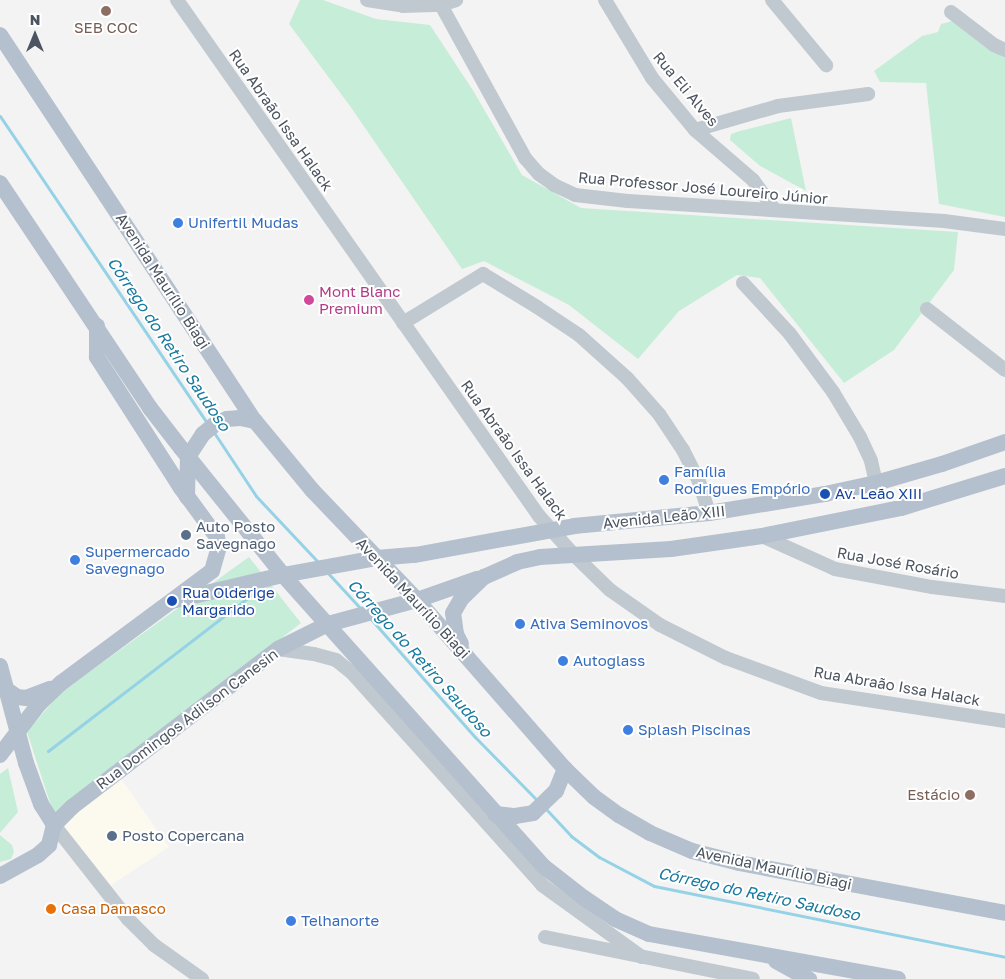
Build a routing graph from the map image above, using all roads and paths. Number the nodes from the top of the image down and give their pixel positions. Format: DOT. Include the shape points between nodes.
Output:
graph roads {
  1 [pos="177,0"];
  2 [pos="368,0"];
  3 [pos="456,0"];
  4 [pos="605,0"];
  5 [pos="772,0"];
  6 [pos="442,5"];
  7 [pos="951,12"];
  8 [pos="1,41"];
  9 [pos="1005,50"];
  10 [pos="826,65"];
  11 [pos="868,94"];
  12 [pos="696,130"];
  13 [pos="0,183"];
  14 [pos="774,210"];
  15 [pos="1005,229"];
  16 [pos="743,283"];
  17 [pos="927,309"];
  18 [pos="403,323"];
  19 [pos="97,326"];
  20 [pos="1005,370"];
  21 [pos="124,400"];
  22 [pos="150,408"];
  23 [pos="255,421"];
  24 [pos="1005,442"];
  25 [pos="188,457"];
  26 [pos="1005,476"];
  27 [pos="876,483"];
  28 [pos="187,497"];
  29 [pos="710,513"];
  30 [pos="552,530"];
  31 [pos="762,536"];
  32 [pos="574,555"];
  33 [pos="377,558"];
  34 [pos="283,575"];
  35 [pos="484,577"];
  36 [pos="1005,596"];
  37 [pos="417,600"];
  38 [pos="172,601"];
  39 [pos="328,624"];
  40 [pos="278,649"];
  41 [pos="465,653"];
  42 [pos="0,666"];
  43 [pos="350,672"];
  44 [pos="61,683"];
  45 [pos="6,690"];
  46 [pos="1005,721"];
  47 [pos="396,722"];
  48 [pos="422,731"];
  49 [pos="18,732"];
  50 [pos="0,755"];
  51 [pos="565,769"];
  52 [pos="495,814"];
  53 [pos="54,825"];
  54 [pos="0,876"];
  55 [pos="1005,913"];
  56 [pos="546,937"];
  57 [pos="763,954"];
  58 [pos="642,956"];
  59 [pos="726,977"];
  60 [pos="202,979"];
  61 [pos="753,979"];
  62 [pos="809,979"];
  63 [pos="898,979"];
  1 -- 18 [label="street, Rua Abraão Issa Halack"];
  2 -- 6 [label="street" via="403,6"];
  3 -- 6 [label="street"];
  4 -- 12 [label="street, Rua Eli Alves" via="652,78"];
  5 -- 10 [label="street"];
  6 -- 14 [label="street, Rua Professor José Loureiro Júnior" via="524,158 554,185 575,195"];
  7 -- 9 [label="street"];
  8 -- 23 [label="main road, Avenida Maurílio Biagi"];
  11 -- 12 [label="street" via="778,106"];
  12 -- 14 [label="street, Rua Eli Alves" via="740,167"];
  13 -- 19 [label="main road"];
  14 -- 15 [label="street, Rua Professor José Loureiro Júnior" via="944,221"];
  16 -- 27 [label="street" via="790,334 833,392 860,437 871,461"];
  17 -- 20 [label="street"];
  18 -- 29 [label="street" via="483,274 537,307 579,335 627,378 659,414 683,450"];
  18 -- 30 [label="street, Rua Abraão Issa Halack"];
  19 -- 21 [label="main road" via="98,357"];
  19 -- 22 [label="main road"];
  21 -- 22 [label="main road"];
  21 -- 28 [label="main road"];
  22 -- 25 [label="main road"];
  23 -- 25 [label="main road" via="227,419 214,425 203,434"];
  23 -- 33 [label="main road, Avenida Maurílio Biagi" via="313,491"];
  24 -- 27 [label="main road, Avenida Leão XIII"];
  25 -- 28 [label="main road"];
  25 -- 34 [label="main road"];
  26 -- 31 [label="main road, Avenida Leão XIII" via="901,508"];
  27 -- 29 [label="main road, Avenida Leão XIII"];
  28 -- 38 [label="main road" via="217,537 219,546 212,571"];
  29 -- 30 [label="main road, Avenida Leão XIII"];
  30 -- 32 [label="street, Rua Abraão Issa Halack"];
  30 -- 33 [label="main road, Avenida Leão XIII" via="425,553"];
  31 -- 32 [label="main road, Avenida Leão XIII" via="671,549"];
  31 -- 36 [label="street, Rua José Rosário" via="835,569 932,587"];
  32 -- 35 [label="main road, Avenida Leão XIII" via="517,562"];
  32 -- 46 [label="street, Rua Abraão Issa Halack" via="610,590 660,625 726,658 820,693"];
  33 -- 34 [label="main road, Avenida Leão XIII"];
  33 -- 37 [label="main road, Avenida Maurílio Biagi"];
  34 -- 38 [label="main road, Avenida Leão XIII"];
  34 -- 39 [label="main road"];
  35 -- 37 [label="main road, Rua Domingos Adilson Canesin"];
  35 -- 41 [label="main road, Avenida Leão XIII" via="461,599 453,613 456,634"];
  37 -- 39 [label="main road, Rua Domingos Adilson Canesin"];
  37 -- 41 [label="main road, Avenida Maurílio Biagi"];
  38 -- 44 [label="main road"];
  39 -- 40 [label="main road, Rua Domingos Adilson Canesin"];
  39 -- 43 [label="street"];
  39 -- 48 [label="main road"];
  40 -- 43 [label="street" via="336,660"];
  40 -- 53 [label="main road, Rua Domingos Adilson Canesin" via="72,807"];
  41 -- 51 [label="main road, Avenida Maurílio Biagi"];
  42 -- 45 [label="main road"];
  43 -- 47 [label="street"];
  44 -- 45 [label="main road" via="26,698"];
  44 -- 49 [label="main road" via="39,704"];
  45 -- 49 [label="main road"];
  47 -- 48 [label="main road"];
  47 -- 58 [label="street" via="542,885"];
  48 -- 52 [label="main road"];
  49 -- 50 [label="main road"];
  49 -- 53 [label="main road" via="41,804"];
  51 -- 52 [label="main road" via="556,791 533,813 515,816"];
  51 -- 55 [label="main road, Avenida Maurílio Biagi" via="594,797 619,815 692,851 739,863"];
  52 -- 57 [label="main road" via="543,866 615,919 649,934"];
  53 -- 54 [label="main road" via="49,845 26,863"];
  53 -- 60 [label="street" via="128,919 154,945"];
  56 -- 58 [label="street"];
  57 -- 62 [label="main road"];
  57 -- 63 [label="main road"];
  58 -- 59 [label="street"];
  59 -- 61 [label="street"];
}
